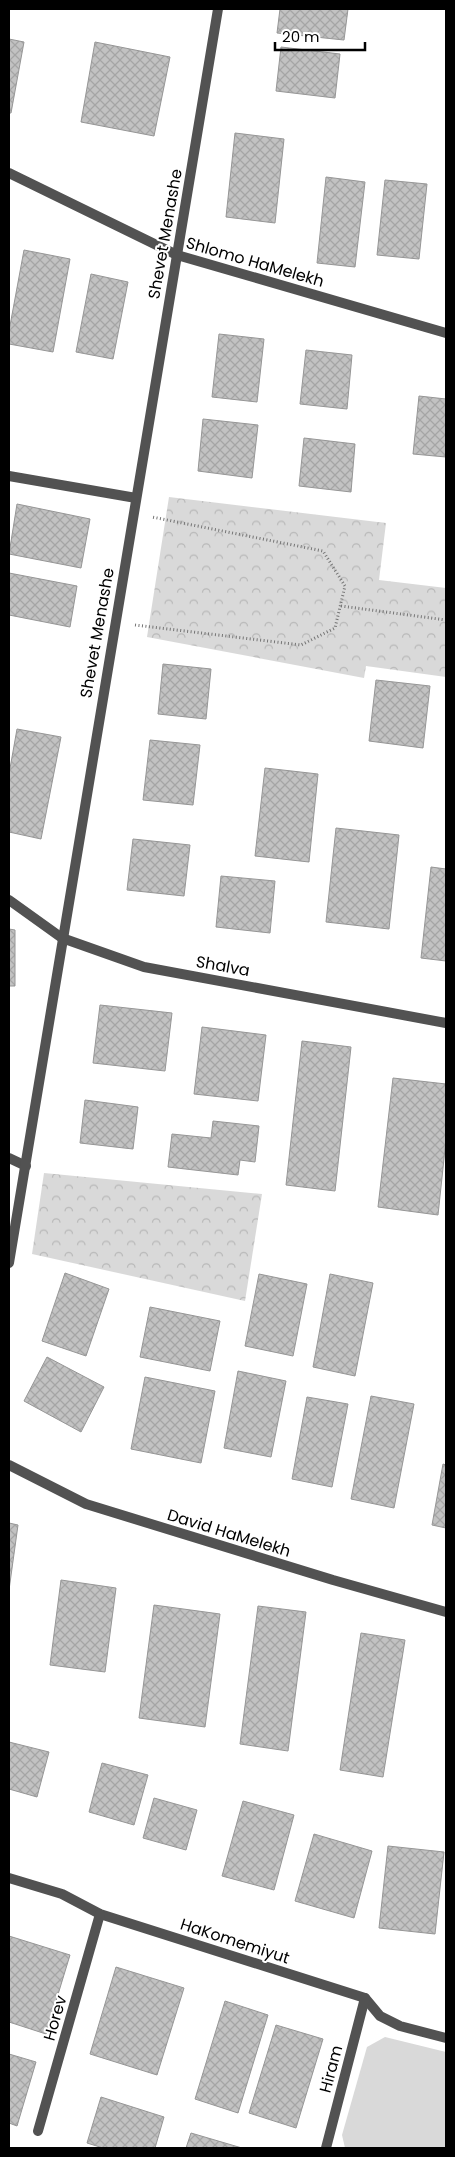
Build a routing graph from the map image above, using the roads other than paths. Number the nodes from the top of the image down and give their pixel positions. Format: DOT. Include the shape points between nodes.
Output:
graph roads {
  1 [pos="218,9"];
  2 [pos="9,173"];
  3 [pos="176,255"];
  4 [pos="446,333"];
  5 [pos="9,476"];
  6 [pos="136,498"];
  7 [pos="9,900"];
  8 [pos="62,938"];
  9 [pos="446,1023"];
  10 [pos="9,1158"];
  11 [pos="26,1166"];
  12 [pos="9,1263"];
  13 [pos="9,1465"];
  14 [pos="446,1612"];
  15 [pos="9,1878"];
  16 [pos="100,1914"];
  17 [pos="365,1998"];
  18 [pos="446,2038"];
  19 [pos="38,2131"];
  20 [pos="326,2148"];
  1 -- 3 [label="street, Shevet Menashe"];
  2 -- 3 [label="street, Shlomo HaMelekh"];
  3 -- 4 [label="street, Shlomo HaMelekh"];
  3 -- 6 [label="street, Shevet Menashe"];
  5 -- 6 [label="street"];
  6 -- 8 [label="street, Shevet Menashe"];
  7 -- 8 [label="street, Shalva"];
  8 -- 9 [label="street, Shalva" via="144,968"];
  8 -- 11 [label="street, Shevet Menashe"];
  10 -- 11 [label="street"];
  11 -- 12 [label="street, Shevet Menashe"];
  13 -- 14 [label="street, David HaMelekh" via="86,1504"];
  15 -- 16 [label="street, HaKomemiyut" via="62,1894"];
  16 -- 17 [label="street, HaKomemiyut"];
  16 -- 19 [label="street, Horev"];
  17 -- 18 [label="street" via="380,2016 400,2026"];
  17 -- 20 [label="street, Hiram"];
}
